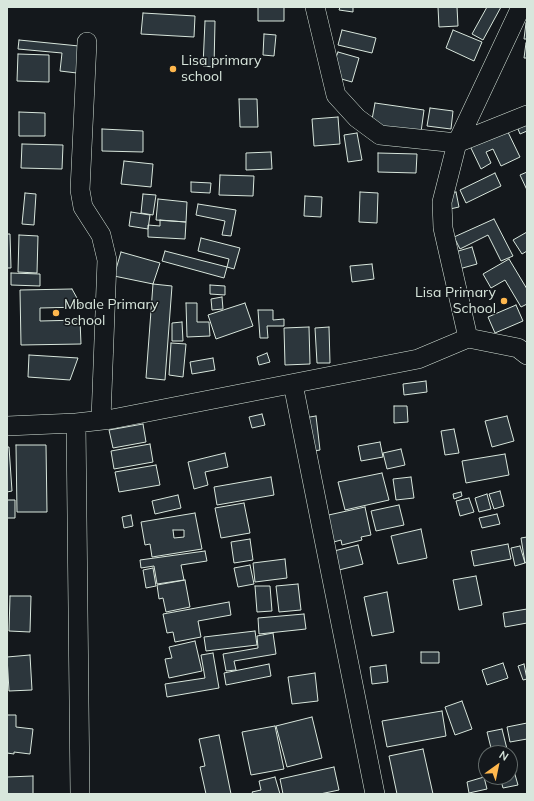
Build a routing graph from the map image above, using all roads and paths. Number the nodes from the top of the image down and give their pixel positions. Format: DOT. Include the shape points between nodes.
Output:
graph roads {
  1 [pos="315,7"];
  2 [pos="521,7"];
  3 [pos="87,42"];
  4 [pos="527,115"];
  5 [pos="457,143"];
  6 [pos="468,338"];
  7 [pos="527,355"];
  8 [pos="293,384"];
  9 [pos="101,419"];
  10 [pos="76,423"];
  11 [pos="7,426"];
  12 [pos="80,794"];
  13 [pos="375,794"];
  1 -- 5 [label="street" via="336,95 357,118 380,135"];
  2 -- 5 [label="street"];
  3 -- 9 [label="street" via="80,190 83,207 101,235 107,260"];
  4 -- 5 [label="street"];
  5 -- 6 [label="street" via="442,202 443,228"];
  6 -- 7 [label="street" via="518,348"];
  6 -- 8 [label="street" via="418,359"];
  8 -- 9 [label="street"];
  8 -- 13 [label="street"];
  9 -- 10 [label="street"];
  10 -- 11 [label="street"];
  10 -- 12 [label="street"];
}
